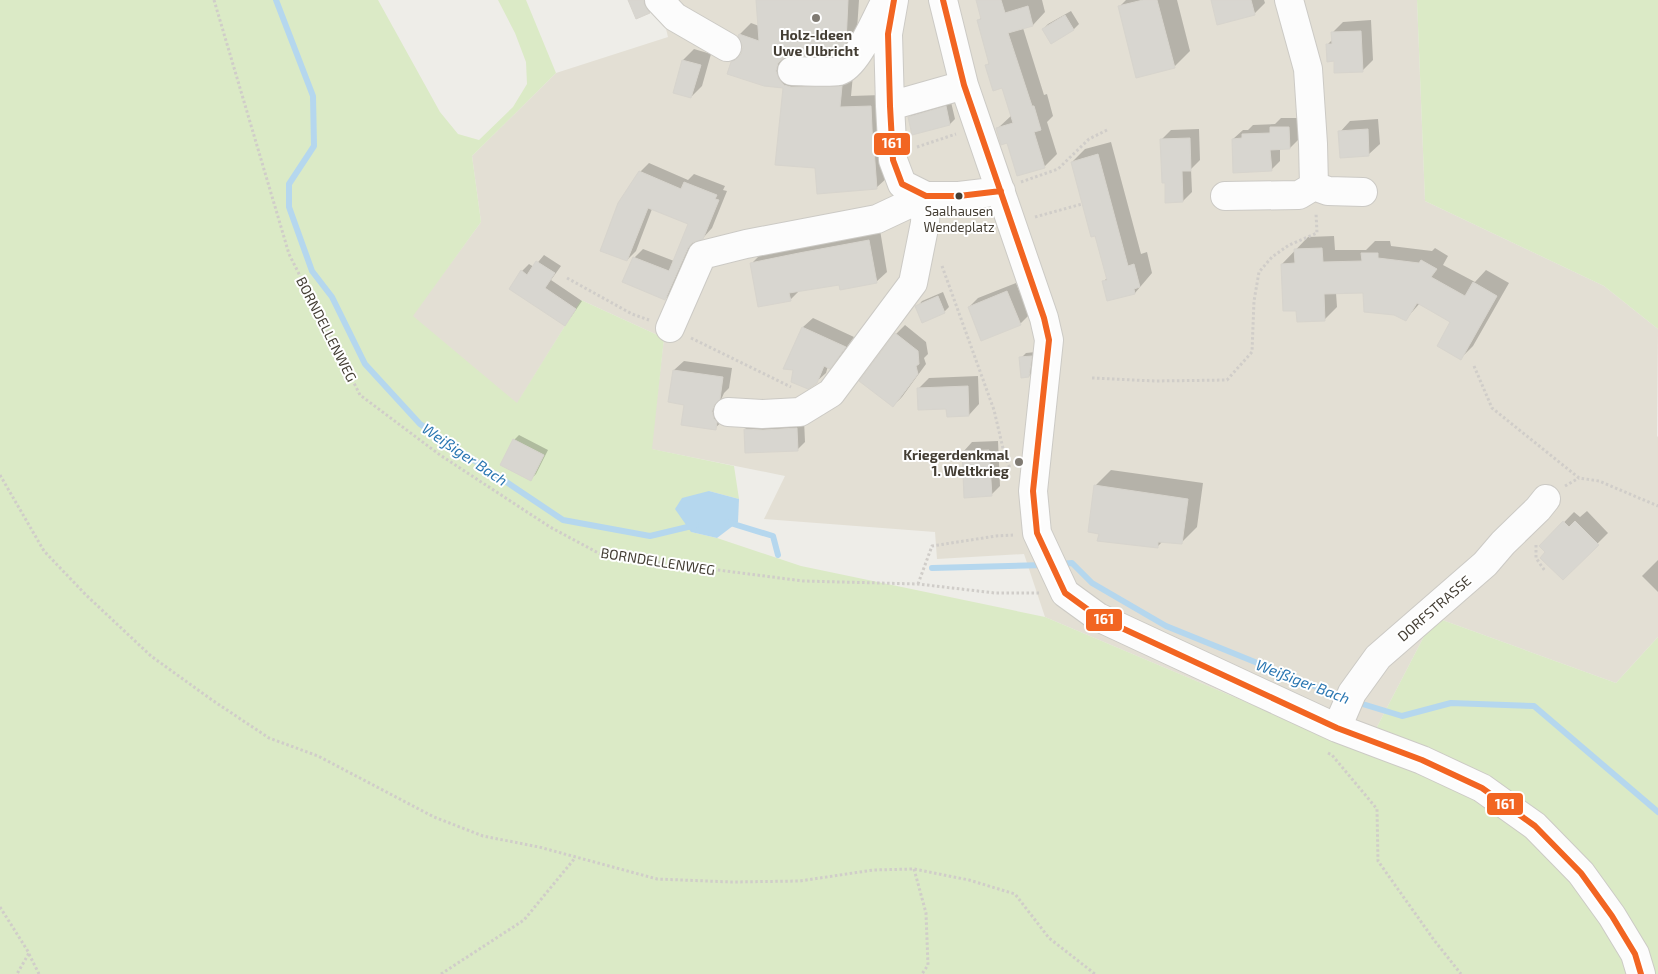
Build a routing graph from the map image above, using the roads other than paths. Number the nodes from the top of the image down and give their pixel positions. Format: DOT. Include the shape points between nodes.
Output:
graph roads {
  1 [pos="659,0"];
  2 [pos="889,0"];
  3 [pos="894,0"];
  4 [pos="943,0"];
  5 [pos="1289,0"];
  6 [pos="726,47"];
  7 [pos="792,70"];
  8 [pos="964,85"];
  9 [pos="890,106"];
  10 [pos="1314,186"];
  11 [pos="1001,191"];
  12 [pos="1363,192"];
  13 [pos="926,196"];
  14 [pos="1225,196"];
  15 [pos="670,328"];
  16 [pos="728,412"];
  17 [pos="1546,499"];
  18 [pos="1340,720"];
  19 [pos="1641,974"];
  1 -- 6 [label="street" via="675,17"];
  2 -- 7 [label="street" via="861,48 840,71"];
  3 -- 9 [label="street" via="888,34"];
  4 -- 8 [label="street"];
  5 -- 10 [label="street" via="1308,69"];
  8 -- 9 [label="street"];
  8 -- 11 [label="street"];
  9 -- 13 [label="street" via="893,160 902,184"];
  10 -- 12 [label="street" via="1328,191"];
  10 -- 14 [label="street" via="1299,194"];
  11 -- 13 [label="street"];
  11 -- 18 [label="street" via="1049,340 1033,491 1041,543 1064,589 1098,617 1256,691"];
  13 -- 15 [label="street" via="877,219 702,255"];
  13 -- 16 [label="street" via="925,223 913,283 831,393 800,412"];
  17 -- 18 [label="street, DORFSTRASSE" via="1485,564 1378,657"];
  18 -- 19 [label="street" via="1482,788 1535,826 1581,873 1612,916 1635,954"];
}
